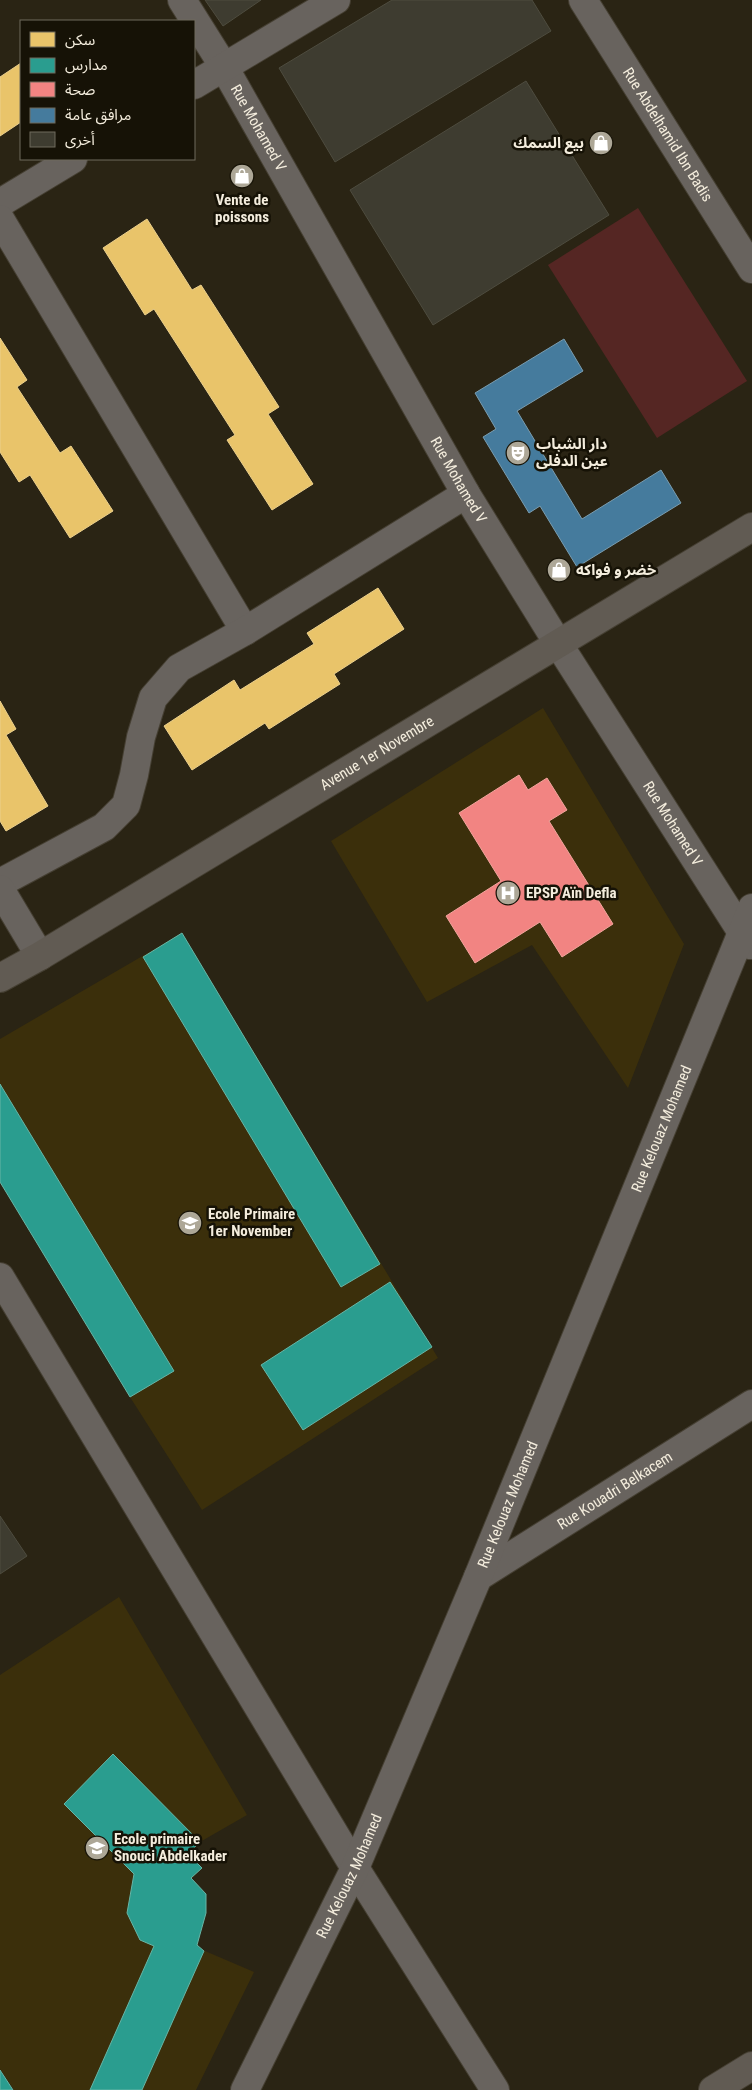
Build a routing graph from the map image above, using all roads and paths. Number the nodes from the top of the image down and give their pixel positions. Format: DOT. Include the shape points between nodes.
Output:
graph roads {
  1 [pos="182,0"];
  2 [pos="336,0"];
  3 [pos="583,0"];
  4 [pos="195,20"];
  5 [pos="195,21"];
  6 [pos="224,67"];
  7 [pos="195,84"];
  8 [pos="71,160"];
  9 [pos="0,203"];
  10 [pos="0,220"];
  11 [pos="752,269"];
  12 [pos="466,494"];
  13 [pos="752,527"];
  14 [pos="245,631"];
  15 [pos="559,645"];
  16 [pos="0,883"];
  17 [pos="0,889"];
  18 [pos="752,908"];
  19 [pos="747,941"];
  20 [pos="40,956"];
  21 [pos="0,978"];
  22 [pos="0,1277"];
  23 [pos="752,1404"];
  24 [pos="478,1576"];
  25 [pos="355,1868"];
  26 [pos="752,2066"];
  27 [pos="245,2090"];
  28 [pos="495,2090"];
  29 [pos="713,2090"];
  1 -- 4 [label="street, Rue Mohamed V"];
  2 -- 6 [label="street"];
  3 -- 11 [label="street, Rue Abdelhamid Ibn Badis"];
  5 -- 6 [label="street, Rue Mohamed V"];
  6 -- 7 [label="street"];
  6 -- 12 [label="street, Rue Mohamed V"];
  8 -- 9 [label="street"];
  10 -- 14 [label="street"];
  12 -- 14 [label="street"];
  12 -- 15 [label="street, Rue Mohamed V"];
  13 -- 15 [label="main road, Avenue 1er Novembre"];
  14 -- 16 [label="street" via="179,668 153,698 126,805 104,827"];
  15 -- 19 [label="street, Rue Mohamed V"];
  15 -- 20 [label="main road, Avenue 1er Novembre"];
  17 -- 20 [label="street"];
  18 -- 19 [label="street, Rue Kelouaz Mohamed"];
  19 -- 24 [label="street, Rue Kelouaz Mohamed"];
  20 -- 21 [label="main road, Avenue 1er Novembre"];
  22 -- 25 [label="street"];
  23 -- 24 [label="street, Rue Kouadri Belkacem"];
  24 -- 25 [label="street, Rue Kelouaz Mohamed"];
  25 -- 27 [label="street, Rue Kelouaz Mohamed"];
  25 -- 28 [label="street"];
  26 -- 29 [label="main road"];
}
